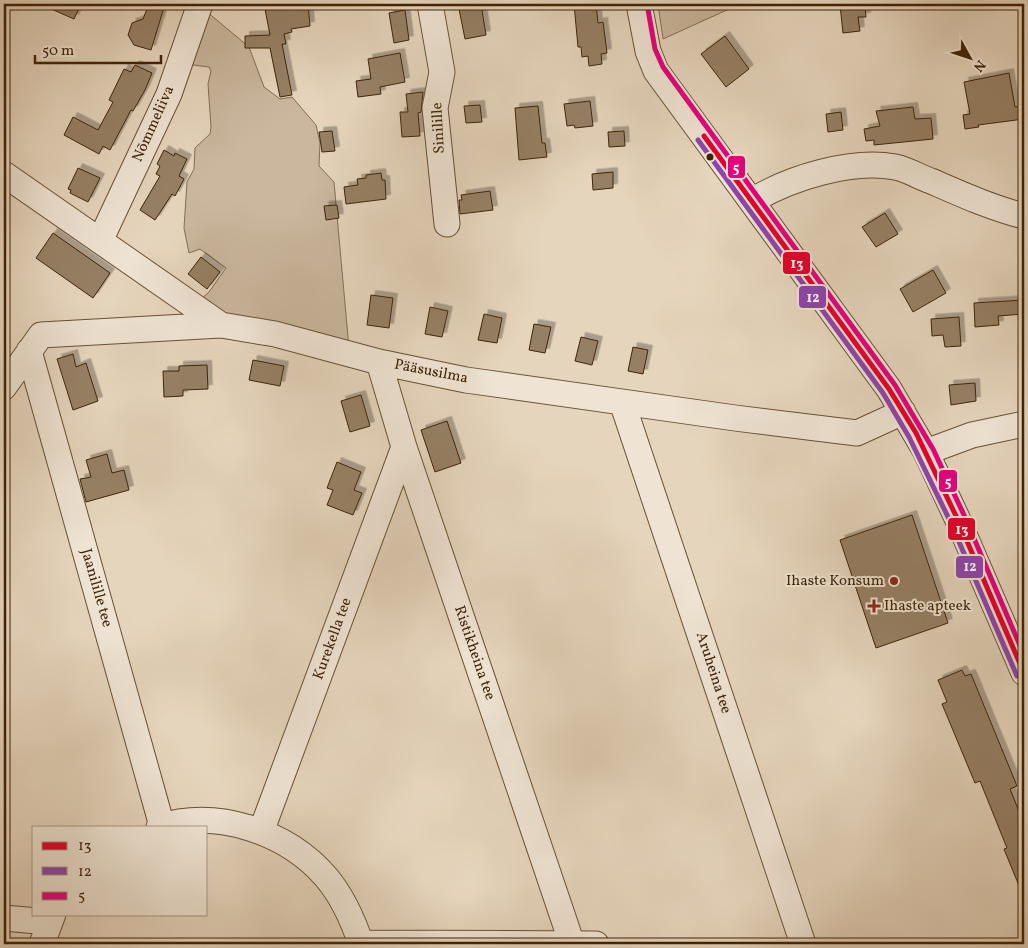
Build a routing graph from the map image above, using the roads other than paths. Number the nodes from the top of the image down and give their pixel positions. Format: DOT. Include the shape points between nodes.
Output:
graph roads {
  1 [pos="200,4"];
  2 [pos="430,4"];
  3 [pos="639,4"];
  4 [pos="4,174"];
  5 [pos="752,201"];
  6 [pos="1024,216"];
  7 [pos="447,224"];
  8 [pos="100,241"];
  9 [pos="221,325"];
  10 [pos="29,351"];
  11 [pos="379,362"];
  12 [pos="4,387"];
  13 [pos="622,402"];
  14 [pos="902,412"];
  15 [pos="1024,424"];
  16 [pos="404,447"];
  17 [pos="926,452"];
  18 [pos="1024,673"];
  19 [pos="161,826"];
  20 [pos="261,832"];
  21 [pos="4,918"];
  22 [pos="48,927"];
  23 [pos="361,944"];
  24 [pos="366,944"];
  25 [pos="570,944"];
  26 [pos="596,944"];
  27 [pos="803,944"];
  1 -- 8 [label="street, Nõmmeliiva" via="169,94"];
  2 -- 7 [label="street, Sinilille" via="442,72 434,108"];
  3 -- 5 [label="street" via="648,51 656,71"];
  4 -- 8 [label="street, Pääsusilma"];
  5 -- 6 [label="street" via="772,189 861,164 896,167"];
  5 -- 14 [label="street" via="889,389"];
  8 -- 9 [label="street, Pääsusilma"];
  9 -- 10 [label="street" via="41,335"];
  9 -- 11 [label="street, Pääsusilma" via="275,334"];
  10 -- 12 [label="street"];
  10 -- 19 [label="street, Jaanilille tee"];
  11 -- 13 [label="street, Pääsusilma" via="466,380"];
  11 -- 16 [label="street, Ristikheina tee"];
  13 -- 14 [label="street, Pääsusilma" via="857,433"];
  13 -- 27 [label="street, Aruheina tee"];
  14 -- 17 [label="street"];
  15 -- 17 [label="street" via="972,435"];
  16 -- 20 [label="street, Kurekella tee"];
  16 -- 25 [label="street, Ristikheina tee"];
  17 -- 18 [label="street"];
  19 -- 20 [label="street" via="212,821"];
  20 -- 23 [label="street" via="285,844 325,877 341,898"];
  21 -- 22 [label="street"];
  24 -- 25 [label="street"];
  25 -- 26 [label="street"];
}
